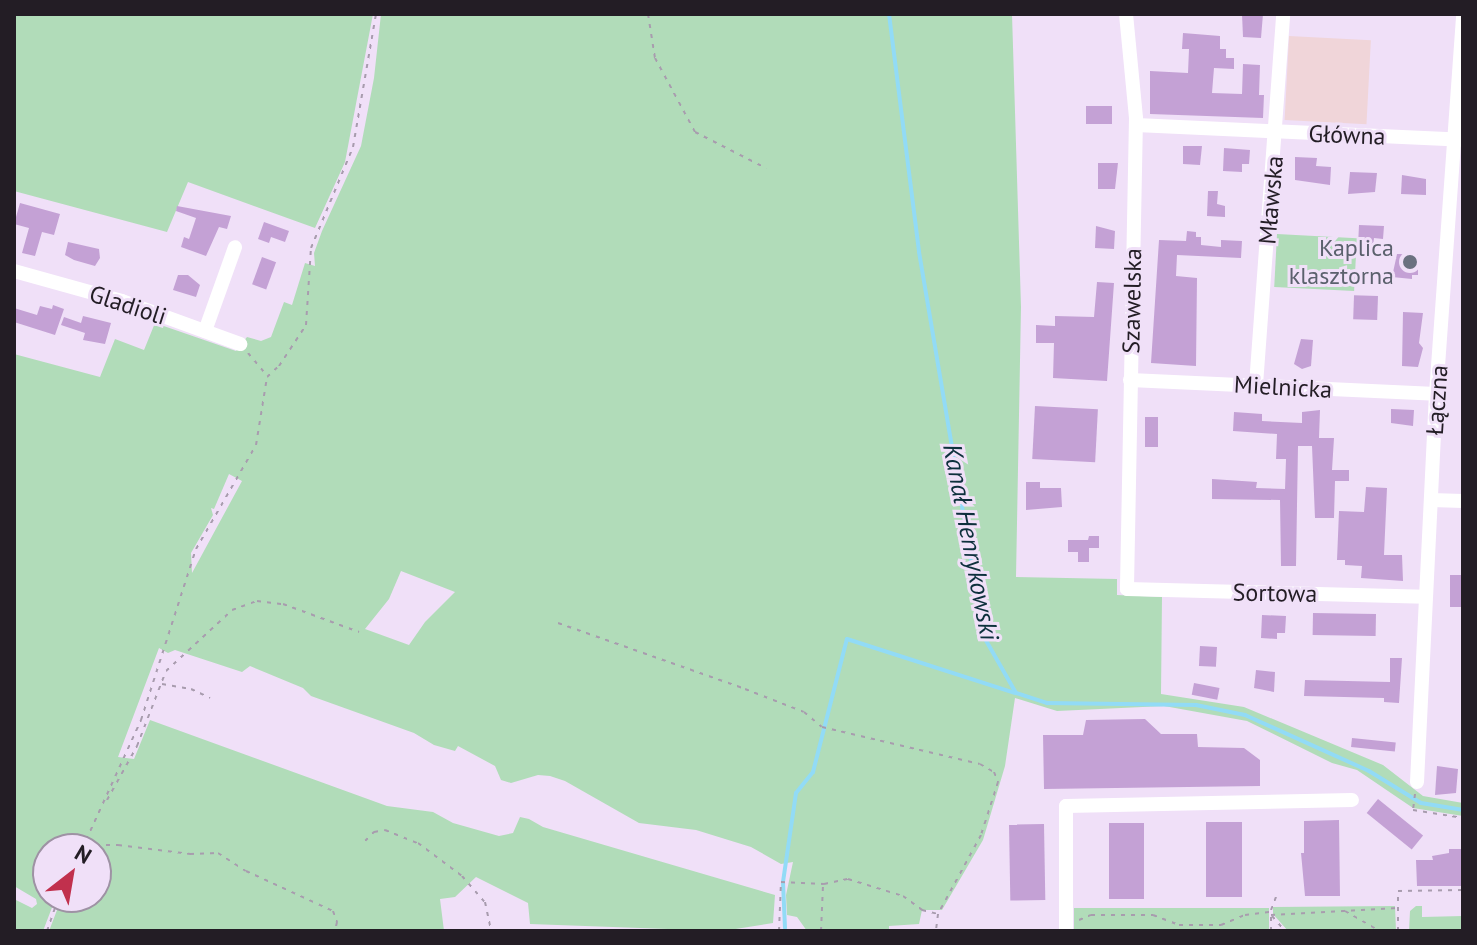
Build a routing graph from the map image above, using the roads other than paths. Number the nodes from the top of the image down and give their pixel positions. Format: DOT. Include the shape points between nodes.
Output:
graph roads {
  1 [pos="1126,14"];
  2 [pos="1283,14"];
  3 [pos="1463,17"];
  4 [pos="1136,125"];
  5 [pos="1277,132"];
  6 [pos="1460,139"];
  7 [pos="235,247"];
  8 [pos="14,271"];
  9 [pos="205,331"];
  10 [pos="240,344"];
  11 [pos="1130,380"];
  12 [pos="1256,385"];
  13 [pos="1436,394"];
  14 [pos="1431,500"];
  15 [pos="1463,501"];
  16 [pos="1127,589"];
  17 [pos="1424,597"];
  18 [pos="1416,788"];
  19 [pos="1352,800"];
  20 [pos="1070,927"];
  1 -- 4 [label="street, Szawelska"];
  2 -- 5 [label="street, Mławska"];
  3 -- 6 [label="street, Łączna"];
  4 -- 5 [label="street, Główna"];
  4 -- 11 [label="street, Szawelska"];
  5 -- 6 [label="street, Główna"];
  5 -- 12 [label="street, Mławska"];
  6 -- 13 [label="street, Łączna"];
  7 -- 9 [label="street"];
  8 -- 9 [label="street, Gladioli"];
  9 -- 10 [label="street, Gladioli"];
  11 -- 12 [label="street, Mielnicka"];
  11 -- 16 [label="street, Szawelska"];
  12 -- 13 [label="street, Mielnicka"];
  13 -- 14 [label="street, Łączna"];
  14 -- 15 [label="street"];
  14 -- 17 [label="street, Łączna"];
  16 -- 17 [label="street, Sortowa"];
  17 -- 18 [label="street, Łączna"];
  19 -- 20 [label="street" via="1066,806"];
}
